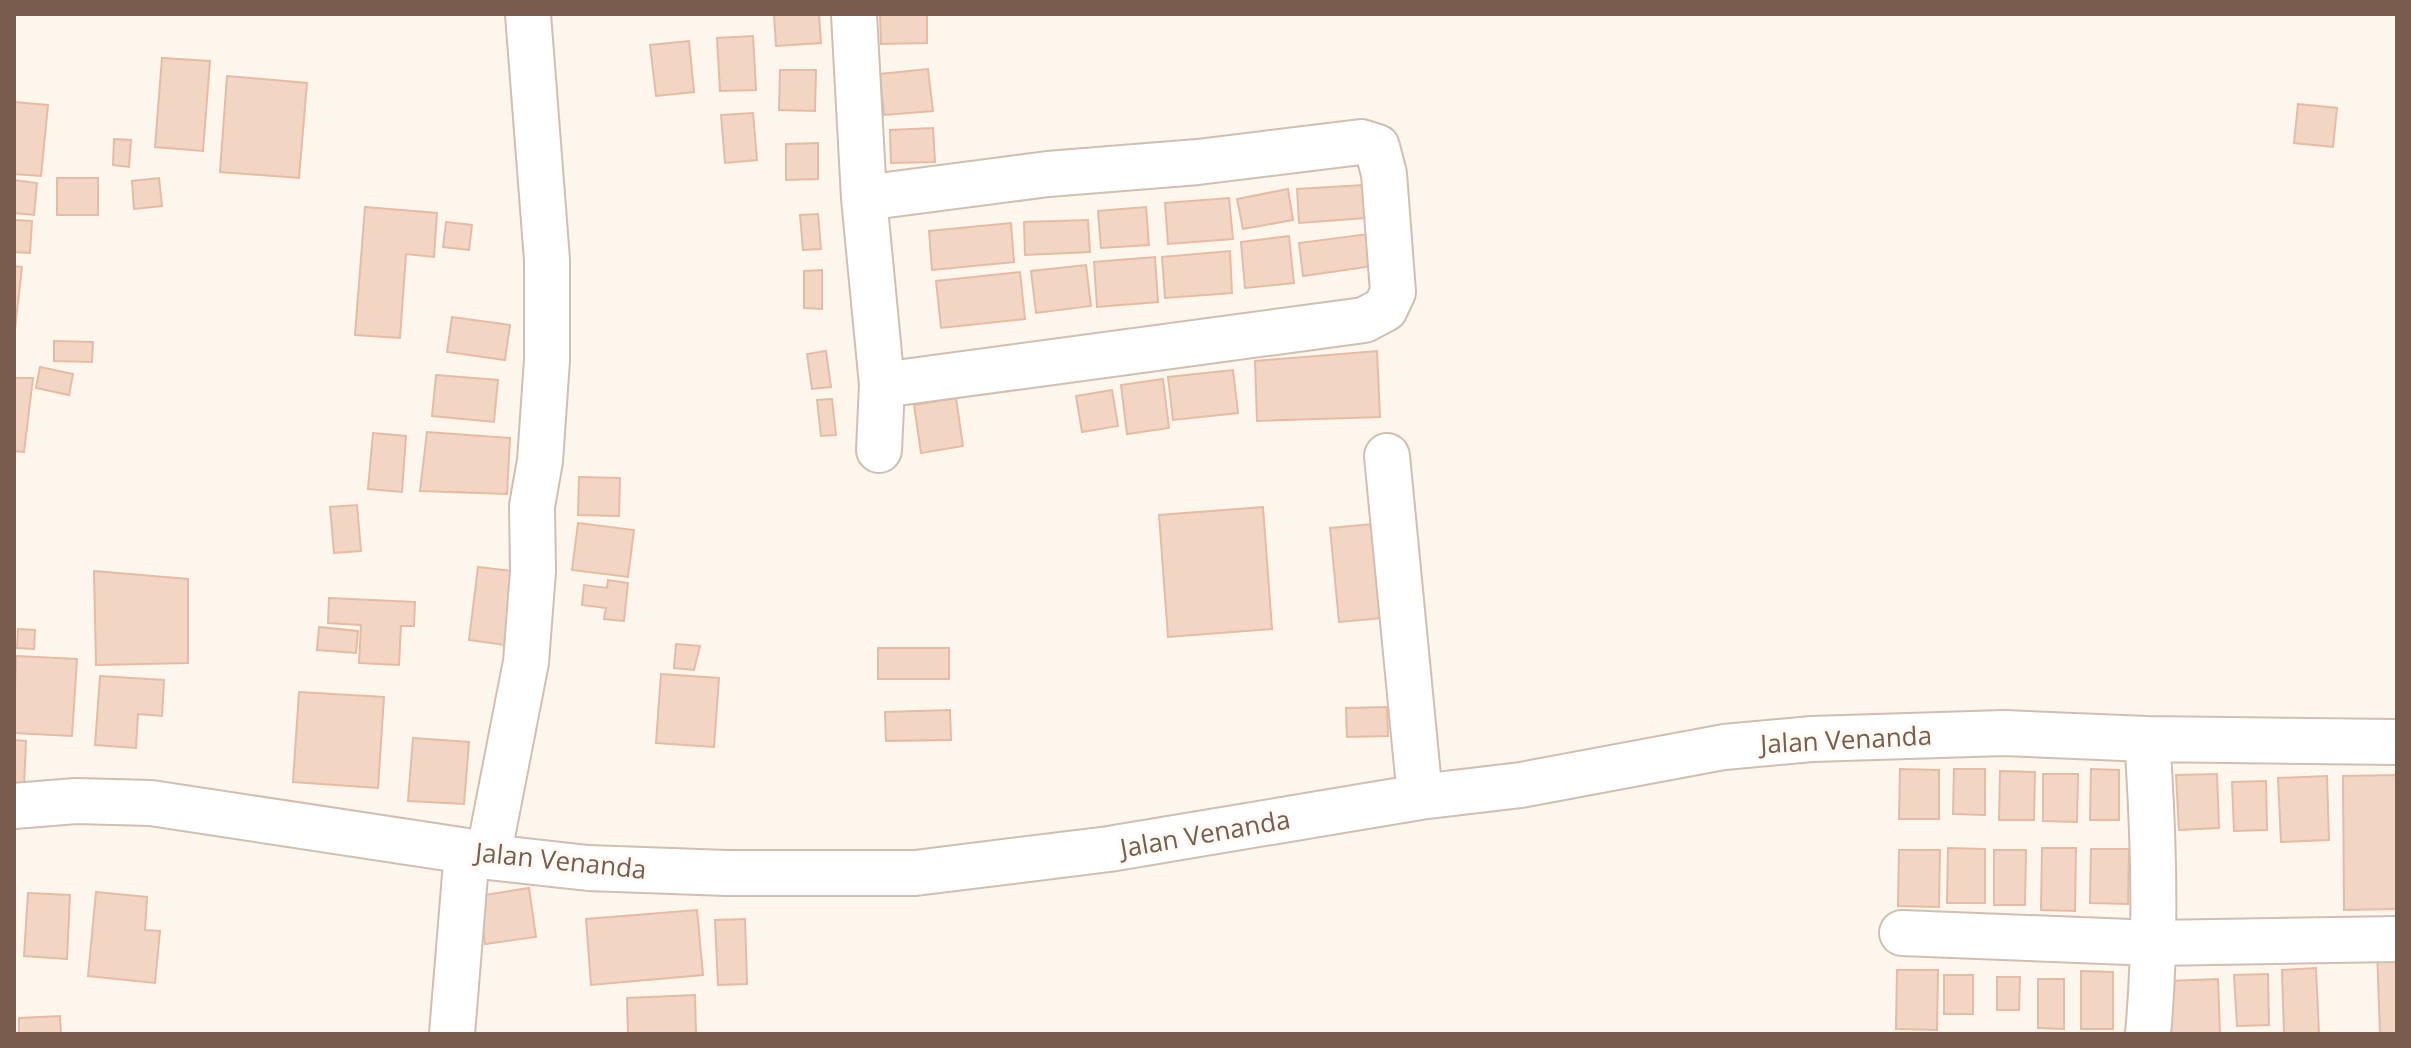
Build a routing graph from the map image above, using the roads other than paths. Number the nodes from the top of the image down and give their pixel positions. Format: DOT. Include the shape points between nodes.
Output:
graph roads {
  1 [pos="528,14"];
  2 [pos="854,14"];
  3 [pos="864,198"];
  4 [pos="882,385"];
  5 [pos="879,450"];
  6 [pos="1387,456"];
  7 [pos="2147,739"];
  8 [pos="2397,742"];
  9 [pos="1420,797"];
  10 [pos="14,806"];
  11 [pos="477,854"];
  12 [pos="1902,933"];
  13 [pos="2397,939"];
  14 [pos="2155,943"];
  15 [pos="452,1034"];
  16 [pos="2148,1034"];
  1 -- 11 [label="street" via="547,260 547,360 532,506 526,662"];
  2 -- 3 [label="street"];
  3 -- 4 [label="street"];
  3 -- 4 [label="street" via="1361,142 1377,147 1384,174 1393,292 1385,309 1364,320"];
  4 -- 5 [label="street"];
  6 -- 9 [label="street"];
  7 -- 8 [label="street, Jalan Venanda"];
  7 -- 9 [label="street, Jalan Venanda" via="2004,733 1812,739 1724,747 1521,785"];
  7 -- 14 [label="street"];
  9 -- 11 [label="street, Jalan Venanda" via="1109,849 915,873 604,868"];
  10 -- 11 [label="street, Jalan Venanda" via="151,803"];
  11 -- 15 [label="street"];
  12 -- 14 [label="street"];
  13 -- 14 [label="street"];
  14 -- 16 [label="street"];
}
